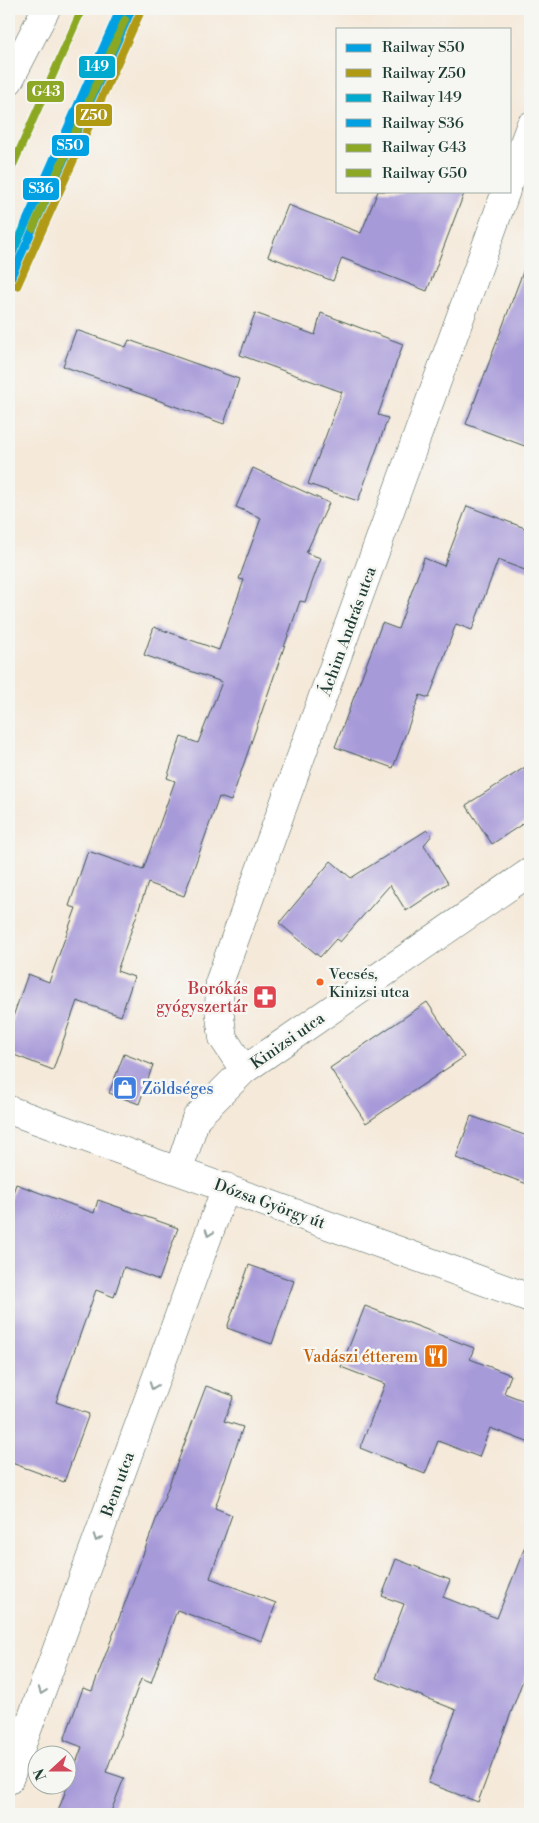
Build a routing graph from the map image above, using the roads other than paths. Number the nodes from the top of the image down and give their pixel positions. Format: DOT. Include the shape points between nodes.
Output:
graph roads {
  1 [pos="46,9"];
  2 [pos="9,81"];
  3 [pos="530,126"];
  4 [pos="512,176"];
  5 [pos="506,192"];
  6 [pos="530,872"];
  7 [pos="244,1070"];
  8 [pos="9,1110"];
  9 [pos="178,1170"];
  10 [pos="226,1187"];
  11 [pos="530,1298"];
  12 [pos="9,1780"];
  1 -- 2 [label="street"];
  3 -- 4 [label="street"];
  5 -- 7 [label="street, Áchim András utca" via="220,980 223,1038"];
  6 -- 7 [label="street, Kinizsi utca"];
  7 -- 9 [label="street, Kinizsi utca" via="196,1118"];
  8 -- 9 [label="street, Dózsa György út"];
  9 -- 10 [label="street, Dózsa György út"];
  10 -- 11 [label="street, Dózsa György út"];
  10 -- 12 [label="street, Bem utca, one-way"];
}
